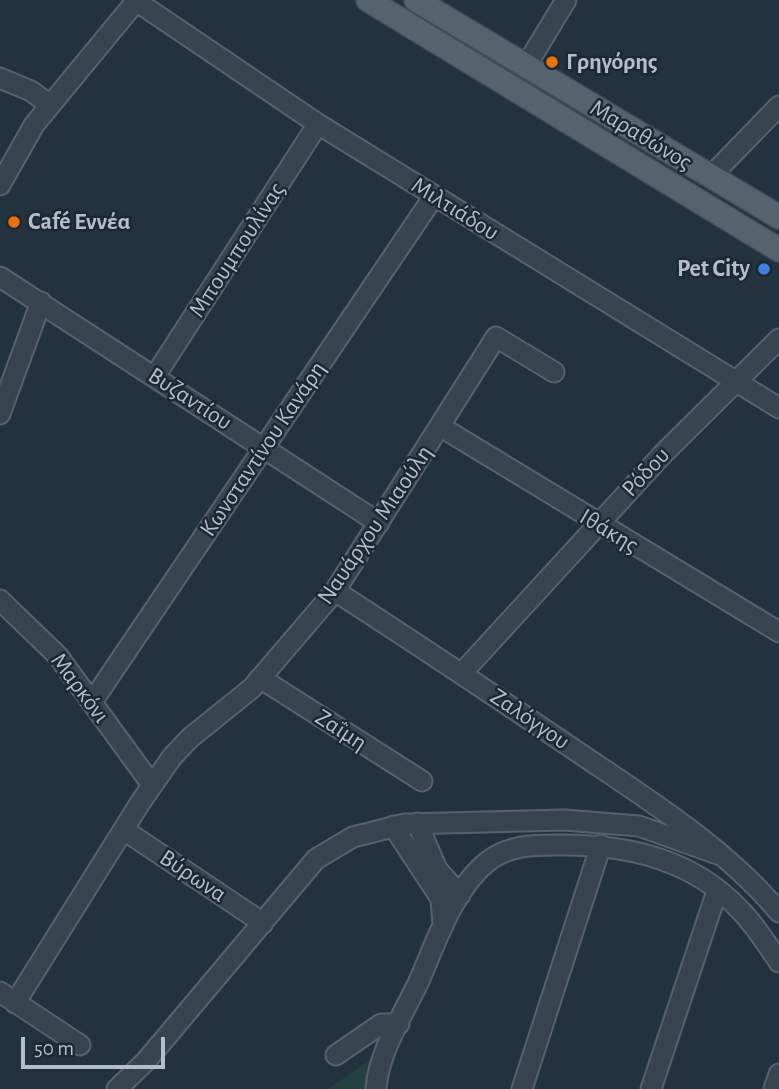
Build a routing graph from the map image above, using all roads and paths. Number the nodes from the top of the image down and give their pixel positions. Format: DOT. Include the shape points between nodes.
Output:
graph roads {
  1 [pos="368,0"];
  2 [pos="416,0"];
  3 [pos="566,0"];
  4 [pos="136,1"];
  5 [pos="526,65"];
  6 [pos="0,78"];
  7 [pos="50,105"];
  8 [pos="779,106"];
  9 [pos="318,124"];
  10 [pos="710,176"];
  11 [pos="0,184"];
  12 [pos="434,196"];
  13 [pos="779,218"];
  14 [pos="779,250"];
  15 [pos="0,277"];
  16 [pos="41,302"];
  17 [pos="779,339"];
  18 [pos="555,372"];
  19 [pos="155,376"];
  20 [pos="735,381"];
  21 [pos="779,408"];
  22 [pos="0,414"];
  23 [pos="441,427"];
  24 [pos="264,448"];
  25 [pos="379,523"];
  26 [pos="598,525"];
  27 [pos="335,591"];
  28 [pos="0,600"];
  29 [pos="779,632"];
  30 [pos="462,673"];
  31 [pos="260,678"];
  32 [pos="92,702"];
  33 [pos="422,781"];
  34 [pos="152,785"];
  35 [pos="417,823"];
  36 [pos="393,826"];
  37 [pos="124,830"];
  38 [pos="601,845"];
  39 [pos="720,855"];
  40 [pos="717,891"];
  41 [pos="460,895"];
  42 [pos="779,912"];
  43 [pos="263,923"];
  44 [pos="443,927"];
  45 [pos="779,962"];
  46 [pos="8,998"];
  47 [pos="399,1024"];
  48 [pos="80,1045"];
  49 [pos="336,1055"];
  50 [pos="779,1074"];
  51 [pos="117,1089"];
  52 [pos="376,1089"];
  53 [pos="522,1089"];
  54 [pos="651,1089"];
  55 [pos="774,1089"];
  1 -- 14 [label="main road, Μαραθώνος"];
  2 -- 5 [label="main road, Μαραθώνος"];
  3 -- 5 [label="street"];
  4 -- 7 [label="street"];
  4 -- 9 [label="street, Μιλτιάδου"];
  5 -- 10 [label="main road, Μαραθώνος"];
  6 -- 7 [label="street"];
  7 -- 11 [label="street"];
  8 -- 10 [label="street"];
  9 -- 12 [label="street, Μιλτιάδου"];
  9 -- 19 [label="street, Μπουμπουλίνας"];
  10 -- 13 [label="main road, Μαραθώνος"];
  12 -- 20 [label="street, Μιλτιάδου"];
  12 -- 24 [label="street, Κωνσταντίνου Κανάρη"];
  15 -- 16 [label="street, Βυζαντίου"];
  16 -- 19 [label="street, Βυζαντίου"];
  16 -- 22 [label="street"];
  17 -- 20 [label="street, Ρόδου"];
  18 -- 23 [label="street, Ναυάρχου Μιαούλη" via="496,337"];
  19 -- 24 [label="street, Βυζαντίου"];
  20 -- 21 [label="street, Μιλτιάδου"];
  20 -- 26 [label="street, Ρόδου"];
  23 -- 25 [label="street, Ναυάρχου Μιαούλη"];
  23 -- 26 [label="street, Ιθάκης"];
  24 -- 25 [label="street, Βυζαντίου"];
  24 -- 32 [label="street, Κωνσταντίνου Κανάρη"];
  25 -- 27 [label="street, Ναυάρχου Μιαούλη"];
  26 -- 29 [label="street, Ιθάκης"];
  26 -- 30 [label="street, Ρόδου"];
  27 -- 30 [label="street, Ζαλόγγου"];
  27 -- 31 [label="street, Ναυάρχου Μιαούλη"];
  28 -- 32 [label="street, Μαρκόνι" via="46,643"];
  30 -- 39 [label="street, Ζαλόγγου" via="634,790"];
  31 -- 33 [label="street, Ζαΐμη"];
  31 -- 34 [label="street, Ναυάρχου Μιαούλη" via="181,747"];
  32 -- 34 [label="street, Μαρκόνι"];
  34 -- 37 [label="street, Ναυάρχου Μιαούλη"];
  35 -- 36 [label="street"];
  35 -- 39 [label="street" via="620,823 660,831"];
  35 -- 41 [label="street" via="437,869"];
  36 -- 43 [label="street" via="365,833 316,859"];
  36 -- 44 [label="street" via="441,899"];
  37 -- 43 [label="street, Βύρωνα"];
  37 -- 46 [label="street, Ναυάρχου Μιαούλη"];
  38 -- 40 [label="street" via="663,859"];
  38 -- 41 [label="street" via="502,851 472,877"];
  38 -- 53 [label="street"];
  39 -- 42 [label="street, Ζαλόγγου"];
  40 -- 45 [label="street" via="744,914"];
  40 -- 54 [label="street"];
  41 -- 44 [label="street"];
  43 -- 51 [label="street"];
  44 -- 47 [label="street"];
  46 -- 48 [label="street"];
  47 -- 49 [label="street" via="381,1024"];
  47 -- 52 [label="street"];
  50 -- 55 [label="street"];
}
